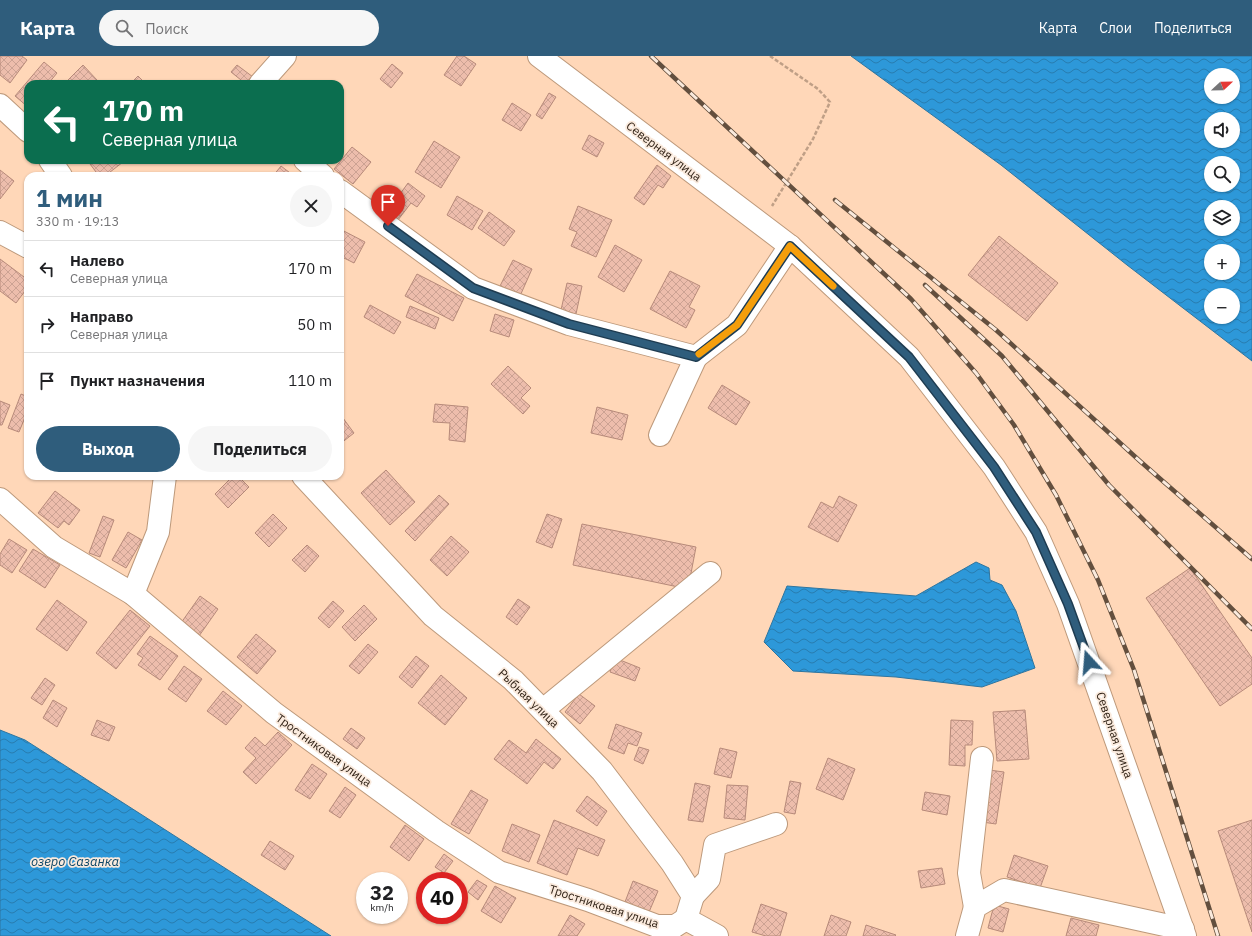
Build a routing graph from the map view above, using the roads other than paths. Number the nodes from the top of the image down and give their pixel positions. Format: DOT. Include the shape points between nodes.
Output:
graph roads {
  1 [pos="285,56"];
  2 [pos="539,56"];
  3 [pos="264,80"];
  4 [pos="0,105"];
  5 [pos="24,127"];
  6 [pos="309,164"];
  7 [pos="318,172"];
  8 [pos="344,194"];
  9 [pos="0,232"];
  10 [pos="24,245"];
  11 [pos="790,246"];
  12 [pos="696,357"];
  13 [pos="660,435"];
  14 [pos="164,480"];
  15 [pos="307,480"];
  16 [pos="0,499"];
  17 [pos="710,574"];
  18 [pos="133,594"];
  19 [pos="543,710"];
  20 [pos="982,758"];
  21 [pos="776,824"];
  22 [pos="693,896"];
  23 [pos="975,907"];
  24 [pos="686,919"];
  25 [pos="1184,933"];
  26 [pos="717,936"];
  27 [pos="967,936"];
  1 -- 3 [label="street"];
  2 -- 11 [label="street, Северная улица"];
  4 -- 5 [label="street"];
  6 -- 7 [label="street"];
  8 -- 12 [label="street" via="473,288 569,324"];
  9 -- 10 [label="street"];
  11 -- 12 [label="street" via="737,325"];
  11 -- 25 [label="street, Северная улица" via="909,357 994,467 1036,532 1068,604"];
  12 -- 13 [label="street"];
  14 -- 18 [label="street" via="158,532"];
  15 -- 19 [label="street, Рыбная улица" via="433,616 513,680"];
  16 -- 18 [label="street, Тростниковая улица" via="54,547"];
  17 -- 19 [label="street"];
  18 -- 24 [label="street, Тростниковая улица" via="274,713 436,831 499,872 588,900 657,926 675,926"];
  19 -- 22 [label="street, Рыбная улица" via="602,771 672,863"];
  20 -- 23 [label="street" via="969,873"];
  21 -- 22 [label="street" via="715,845 709,879"];
  22 -- 24 [label="street"];
  23 -- 25 [label="street" via="1004,890"];
  23 -- 27 [label="street"];
  24 -- 26 [label="street"];
}
